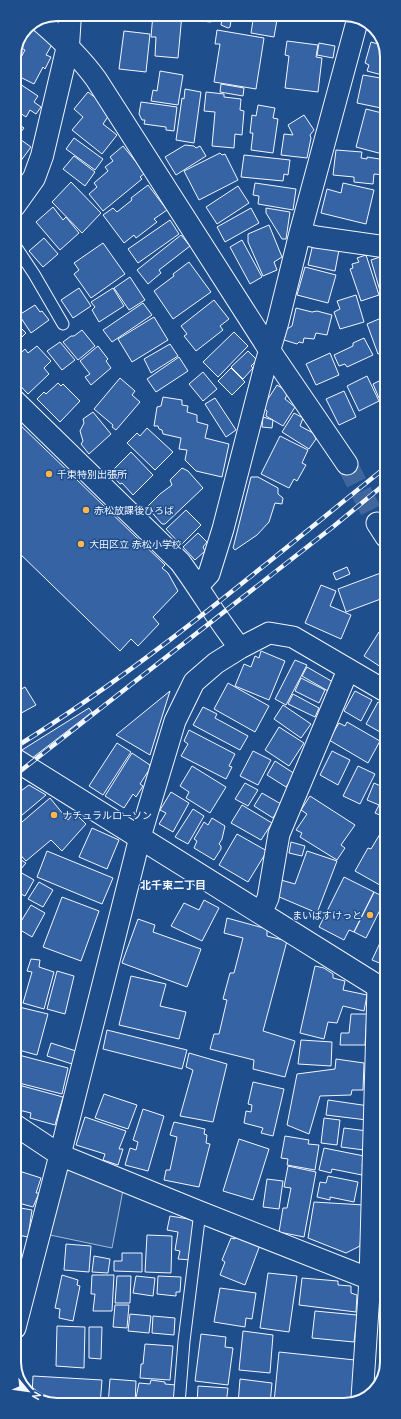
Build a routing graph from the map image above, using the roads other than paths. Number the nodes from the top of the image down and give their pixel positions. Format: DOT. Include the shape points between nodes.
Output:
graph roads {
  1 [pos="70,21"];
  2 [pos="43,24"];
  3 [pos="356,24"];
  4 [pos="68,46"];
  5 [pos="21,196"];
  6 [pos="300,233"];
  7 [pos="380,246"];
  8 [pos="21,254"];
  9 [pos="63,324"];
  10 [pos="270,351"];
  11 [pos="21,407"];
  12 [pos="347,464"];
  13 [pos="198,586"];
  14 [pos="240,648"];
  15 [pos="348,670"];
  16 [pos="380,688"];
  17 [pos="21,763"];
  18 [pos="140,837"];
  19 [pos="261,914"];
  20 [pos="380,988"];
  21 [pos="380,1037"];
  22 [pos="21,1129"];
  23 [pos="60,1155"];
  24 [pos="200,1212"];
  25 [pos="22,1265"];
  26 [pos="370,1279"];
  27 [pos="362,1393"];
  28 [pos="179,1398"];
  1 -- 4 [label="street"];
  2 -- 4 [label="street"];
  3 -- 6 [label="street"];
  4 -- 5 [label="street" via="39,163 34,178"];
  4 -- 10 [label="street" via="96,79"];
  6 -- 7 [label="street"];
  6 -- 10 [label="street"];
  8 -- 9 [label="lane"];
  10 -- 12 [label="street"];
  10 -- 13 [label="street" via="224,529 209,574"];
  11 -- 13 [label="street" via="180,562"];
  13 -- 14 [label="street"];
  14 -- 15 [label="street" via="269,633 293,637"];
  14 -- 18 [label="street" via="216,663 194,682 175,721"];
  15 -- 16 [label="street"];
  15 -- 19 [label="street" via="279,834 268,898"];
  17 -- 18 [label="street"];
  18 -- 19 [label="street"];
  18 -- 23 [label="street"];
  19 -- 20 [label="street"];
  21 -- 26 [label="street"];
  22 -- 23 [label="street"];
  23 -- 24 [label="street"];
  23 -- 25 [label="street"];
  24 -- 26 [label="street"];
  24 -- 28 [label="lane"];
  26 -- 27 [label="street"];
}
